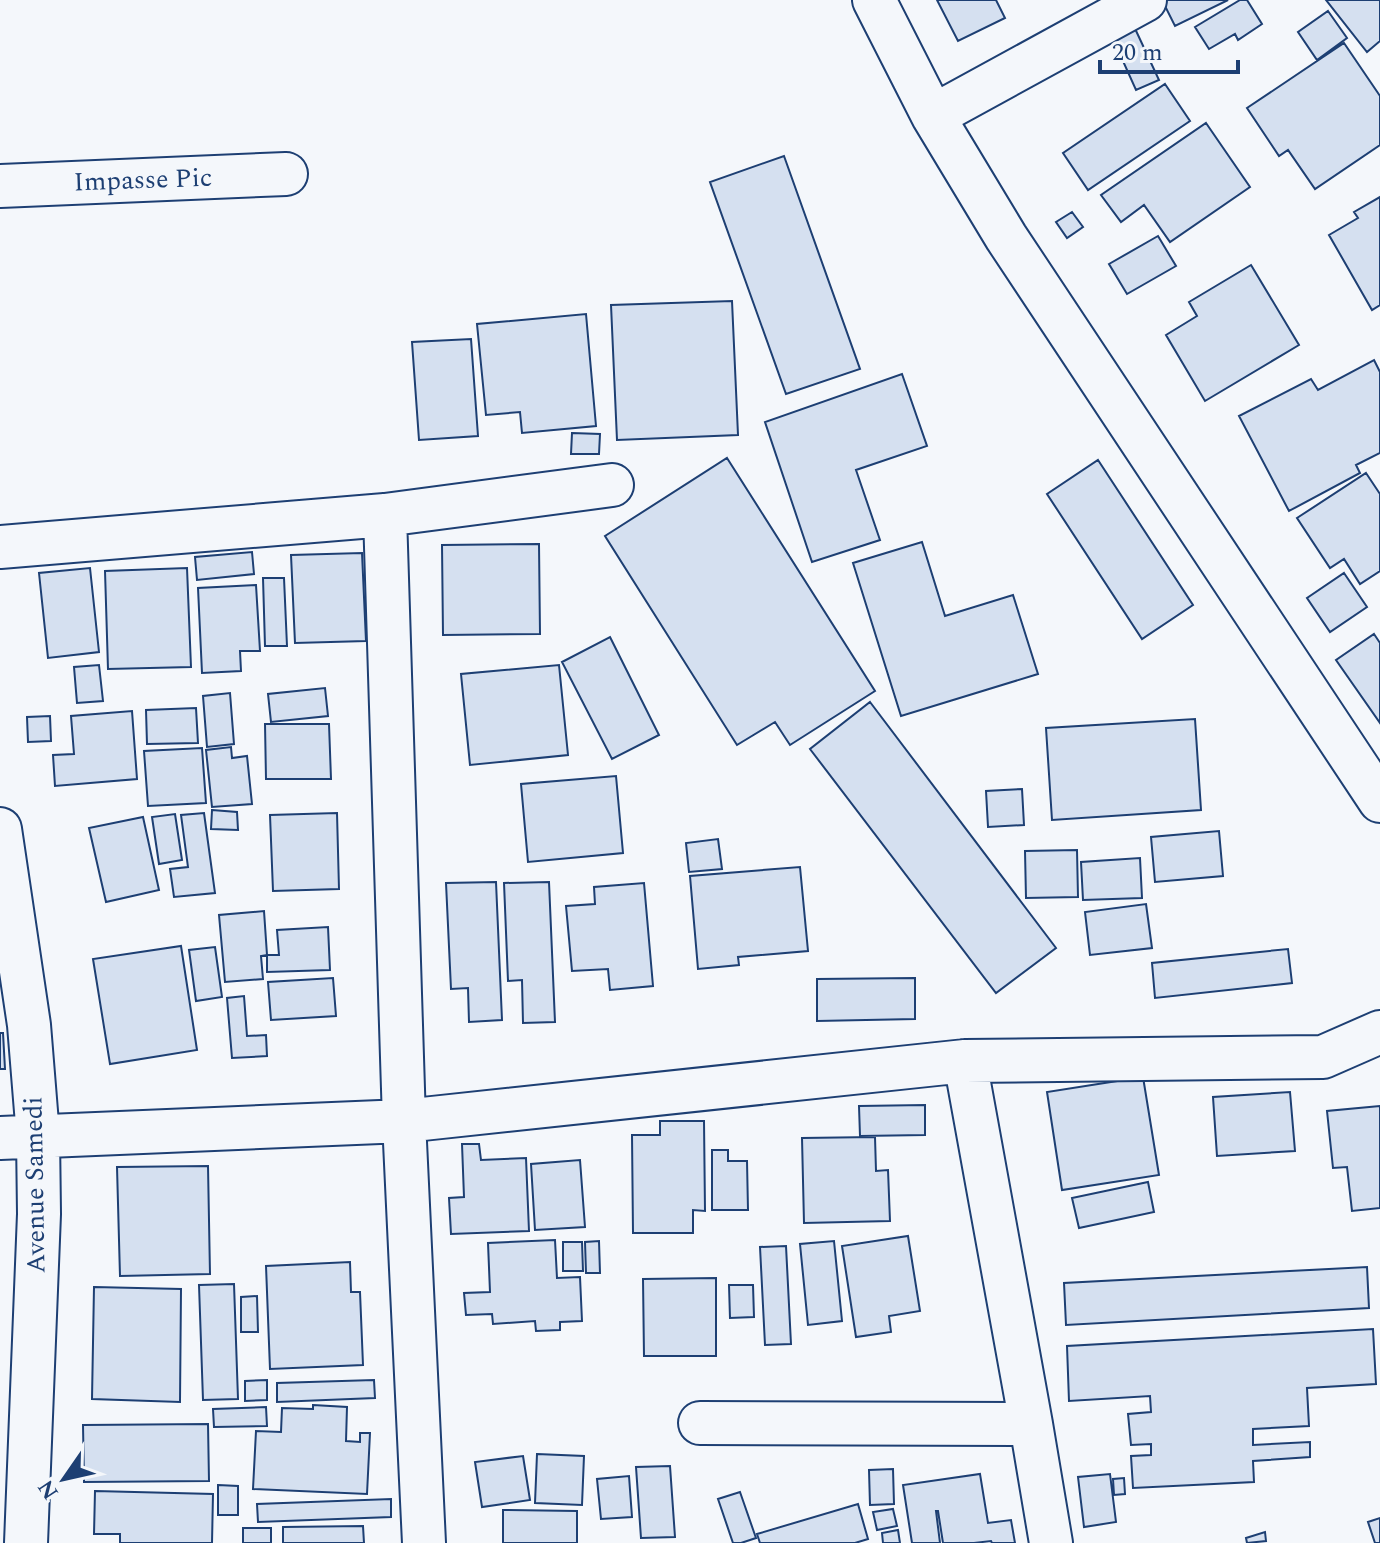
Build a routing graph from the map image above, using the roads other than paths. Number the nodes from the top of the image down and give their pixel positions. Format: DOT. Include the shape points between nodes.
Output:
graph roads {
  1 [pos="874,0"];
  2 [pos="1145,0"];
  3 [pos="933,116"];
  4 [pos="286,174"];
  5 [pos="0,186"];
  6 [pos="612,485"];
  7 [pos="385,515"];
  8 [pos="0,547"];
  9 [pos="1380,801"];
  10 [pos="0,829"];
  11 [pos="1380,1032"];
  12 [pos="965,1061"];
  13 [pos="404,1121"];
  14 [pos="19,1137"];
  15 [pos="700,1423"];
  16 [pos="1031,1424"];
  17 [pos="26,1543"];
  18 [pos="424,1543"];
  19 [pos="1051,1543"];
  1 -- 3 [label="street"];
  2 -- 3 [label="street"];
  3 -- 9 [label="street" via="1015,250"];
  4 -- 5 [label="street, Impasse Pic"];
  6 -- 7 [label="street"];
  7 -- 8 [label="street"];
  7 -- 13 [label="street"];
  10 -- 14 [label="street, Avenue Samedi" via="29,1025"];
  11 -- 12 [label="street" via="1323,1057"];
  12 -- 13 [label="street"];
  12 -- 16 [label="street"];
  13 -- 14 [label="street"];
  13 -- 18 [label="street"];
  14 -- 17 [label="street, Avenue Samedi" via="39,1214"];
  15 -- 16 [label="street"];
  16 -- 19 [label="street"];
}
